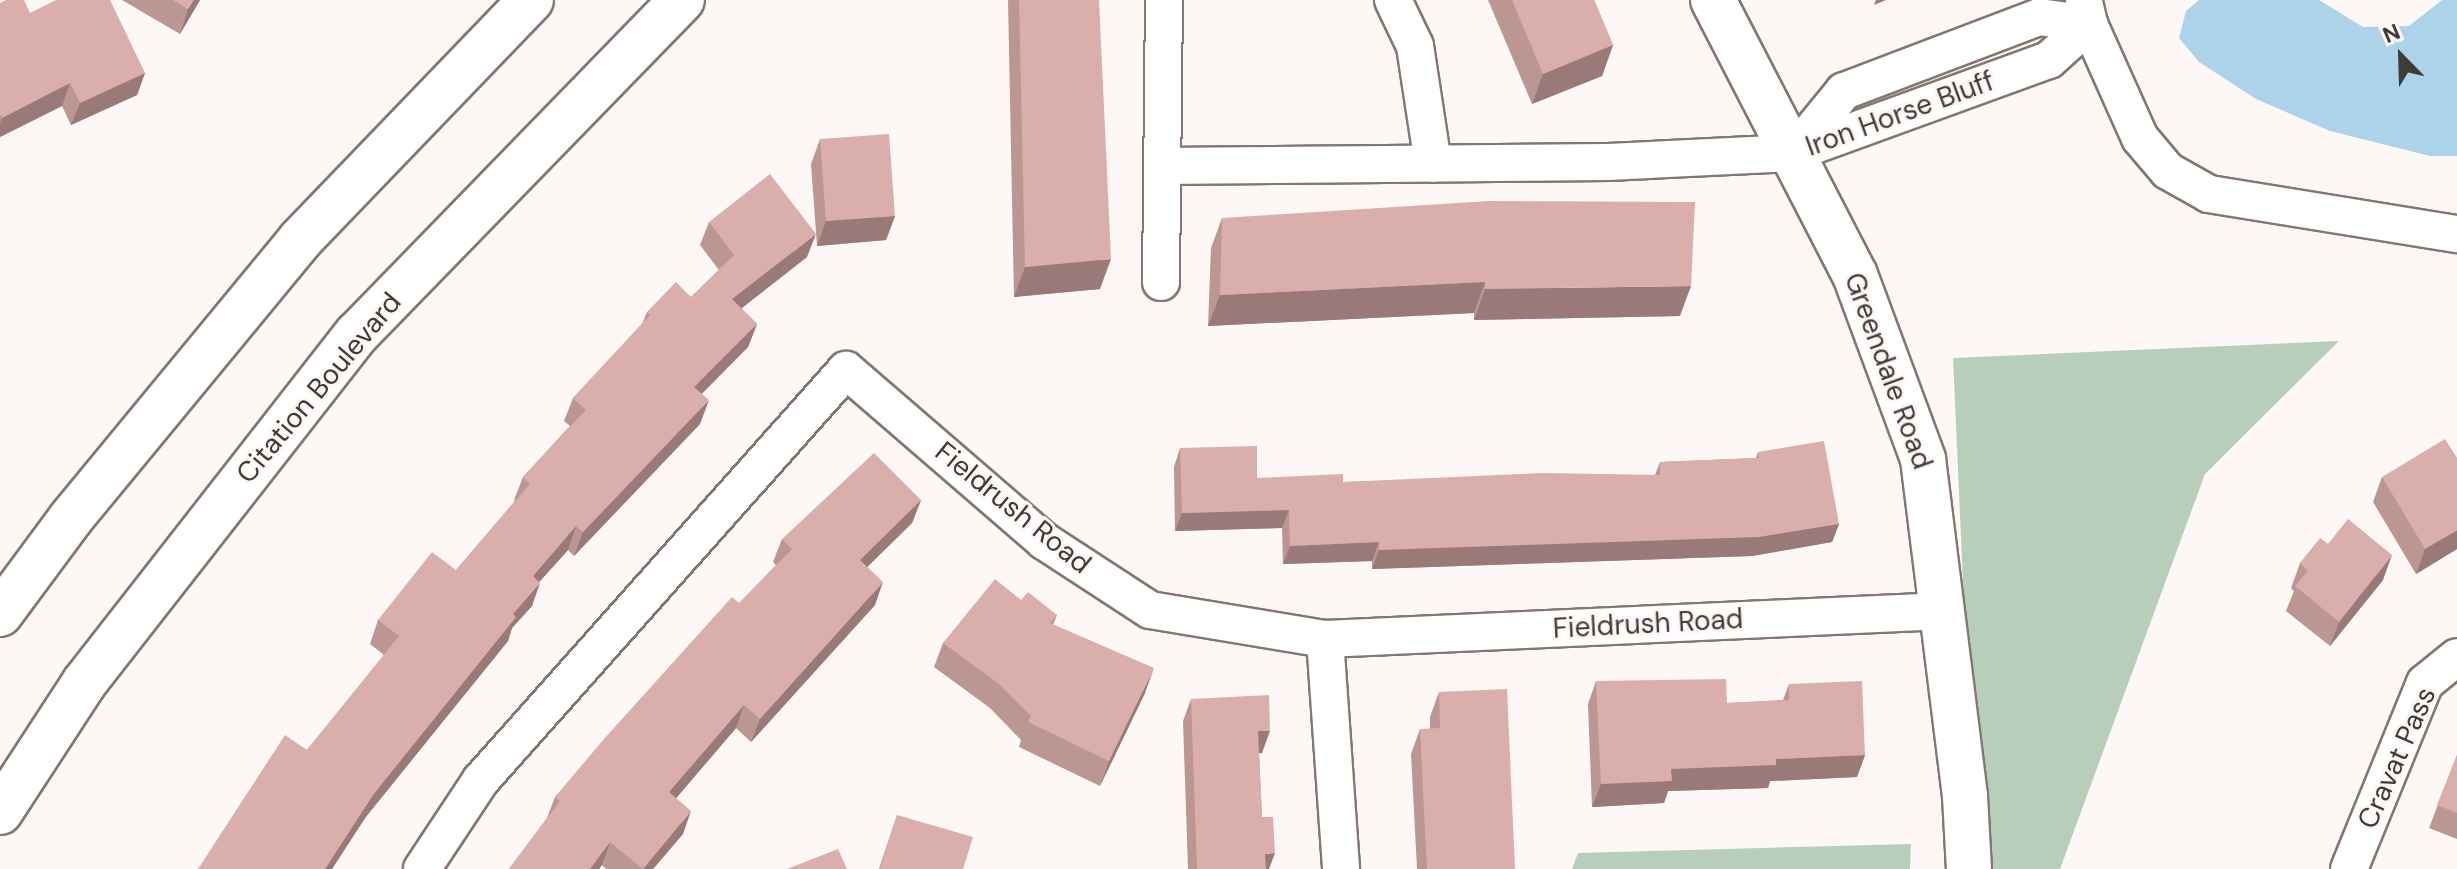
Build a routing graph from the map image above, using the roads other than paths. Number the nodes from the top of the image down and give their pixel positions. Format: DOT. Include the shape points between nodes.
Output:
graph roads {
  1 [pos="531,0"];
  2 [pos="682,0"];
  3 [pos="1164,0"];
  4 [pos="1393,0"];
  5 [pos="1713,0"];
  6 [pos="2086,12"];
  7 [pos="1793,153"];
  8 [pos="1433,164"];
  9 [pos="1162,166"];
  10 [pos="2457,234"];
  11 [pos="1161,282"];
  12 [pos="1944,611"];
  13 [pos="0,614"];
  14 [pos="1325,639"];
  15 [pos="2457,657"];
  16 [pos="0,812"];
  17 [pos="422,869"];
  18 [pos="1341,869"];
  19 [pos="1969,869"];
  20 [pos="2349,869"];
  1 -- 13 [label="main road" via="300,240 71,518"];
  2 -- 16 [label="main road, Citation Boulevard" via="357,334 84,683"];
  3 -- 9 [label="street"];
  4 -- 8 [label="street" via="1415,46"];
  5 -- 7 [label="main road, Greendale Road"];
  6 -- 7 [label="street, Iron Horse Bluff" via="2049,60"];
  6 -- 10 [label="street, Iron Horse Bluff" via="2140,138 2168,171 2209,194"];
  7 -- 8 [label="street, Iron Horse Bluff"];
  7 -- 12 [label="main road, Greendale Road" via="1855,275 1923,459"];
  8 -- 9 [label="street, Iron Horse Bluff"];
  9 -- 11 [label="street"];
  12 -- 14 [label="street, Fieldrush Road"];
  12 -- 19 [label="main road, Greendale Road"];
  14 -- 17 [label="street, Fieldrush Road" via="1150,610 1044,541 846,370 481,780"];
  14 -- 18 [label="street"];
  15 -- 20 [label="street, Cravat Pass" via="2425,683"];
}
